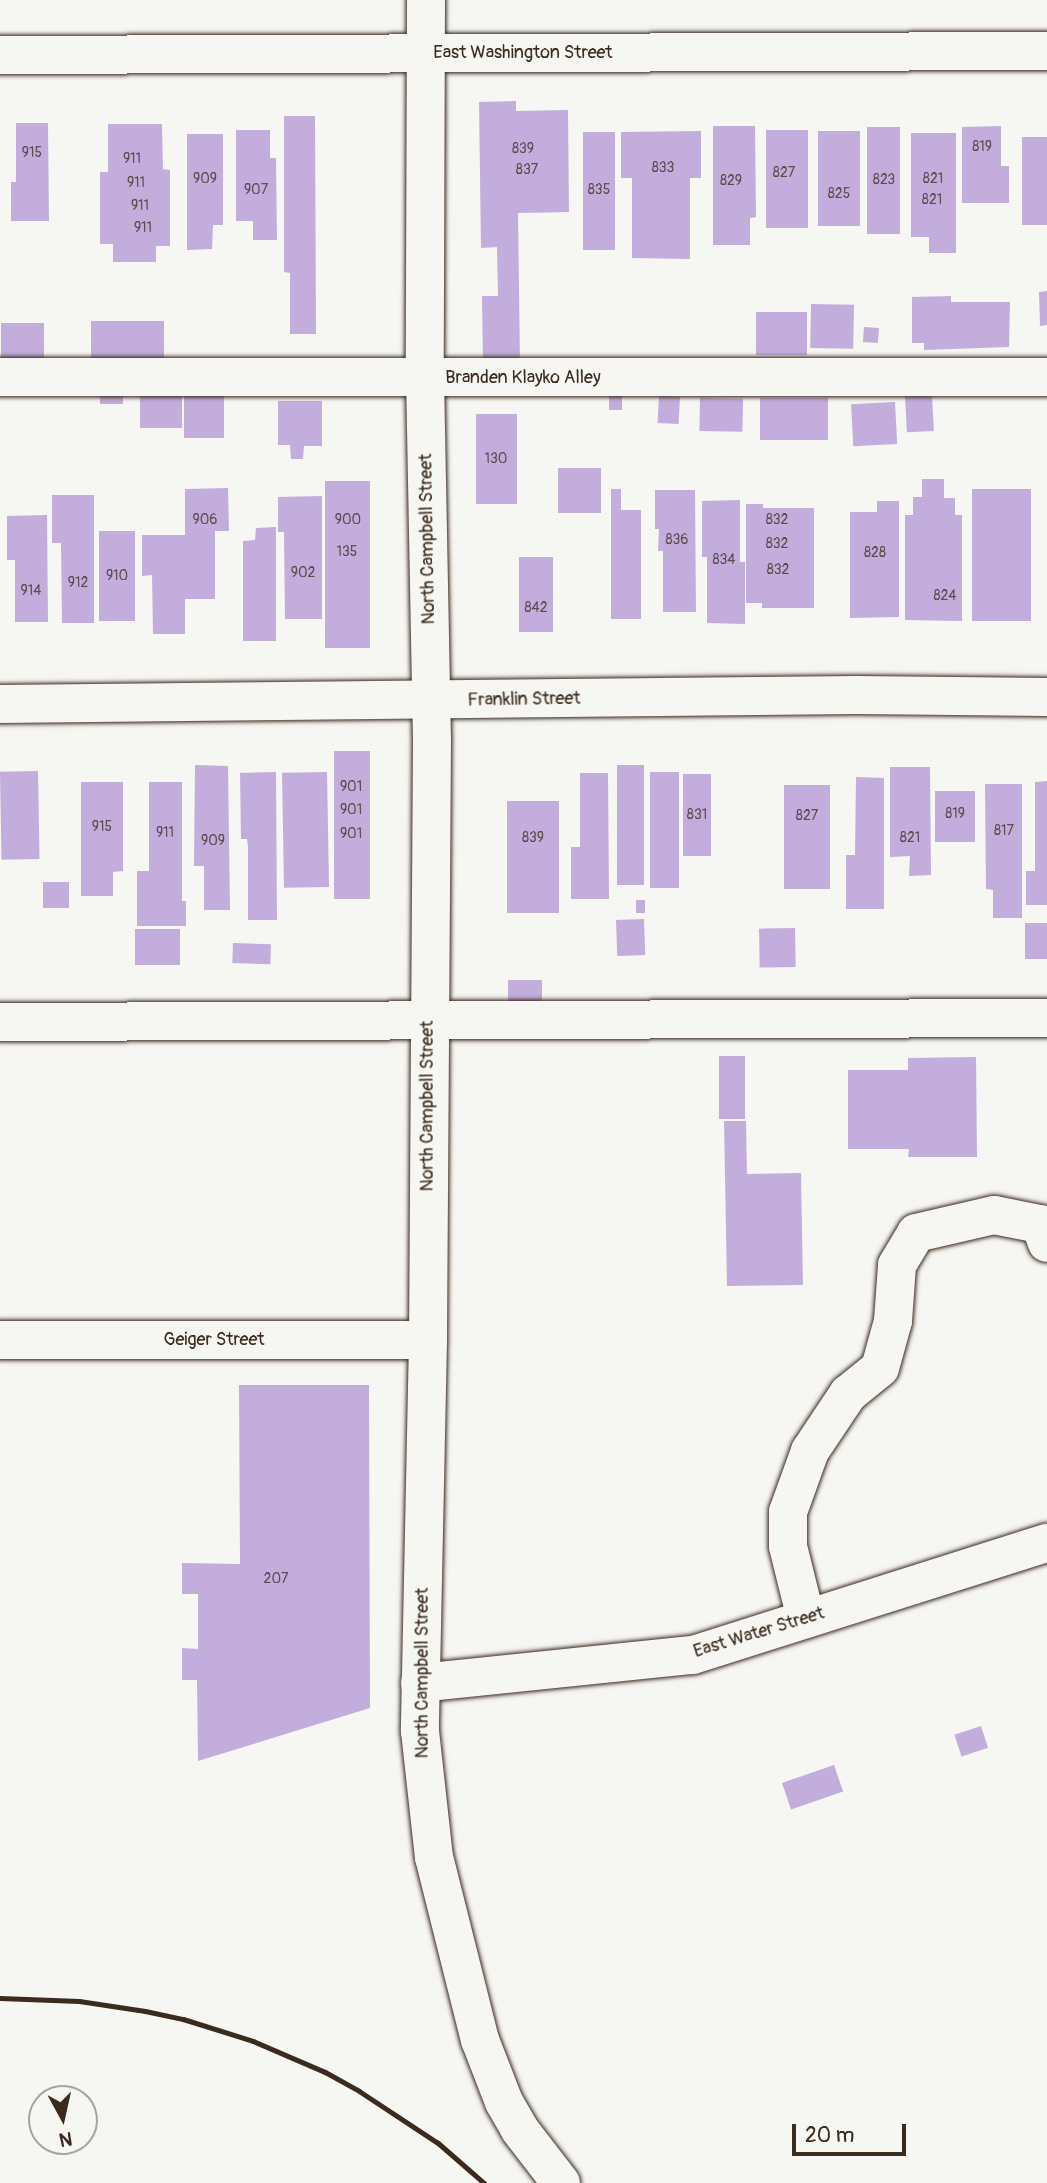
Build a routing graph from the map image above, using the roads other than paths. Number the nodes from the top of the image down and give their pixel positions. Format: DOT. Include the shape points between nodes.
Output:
graph roads {
  1 [pos="426,0"];
  2 [pos="1047,51"];
  3 [pos="425,54"];
  4 [pos="0,55"];
  5 [pos="0,377"];
  6 [pos="425,377"];
  7 [pos="1047,377"];
  8 [pos="1047,697"];
  9 [pos="432,702"];
  10 [pos="0,704"];
  11 [pos="428,1018"];
  12 [pos="1047,1018"];
  13 [pos="0,1021"];
  14 [pos="1047,1243"];
  15 [pos="0,1340"];
  16 [pos="428,1340"];
  17 [pos="1047,1543"];
  18 [pos="806,1619"];
  19 [pos="421,1683"];
  20 [pos="561,2183"];
  1 -- 3 [label="street, North Campbell Street"];
  2 -- 3 [label="street, East Washington Street"];
  3 -- 4 [label="street, East Washington Street"];
  3 -- 6 [label="street, North Campbell Street"];
  5 -- 6 [label="street, Branden Klayko Alley"];
  6 -- 7 [label="street, Branden Klayko Alley"];
  6 -- 9 [label="street, North Campbell Street"];
  8 -- 9 [label="street, Franklin Street" via="856,695"];
  9 -- 10 [label="street, Franklin Street"];
  9 -- 11 [label="street, North Campbell Street"];
  11 -- 12 [label="street"];
  11 -- 13 [label="street"];
  11 -- 16 [label="street, North Campbell Street"];
  14 -- 18 [label="street" via="1040,1224 995,1215 916,1233 897,1265 893,1321 880,1368 848,1394 810,1451 788,1512 788,1546"];
  15 -- 16 [label="street, Geiger Street"];
  16 -- 19 [label="street, North Campbell Street"];
  17 -- 18 [label="street, East Water Street"];
  18 -- 19 [label="street, East Water Street" via="693,1655"];
  19 -- 20 [label="street, North Campbell Street" via="424,1788 434,1857 480,2040 509,2112"];
}
